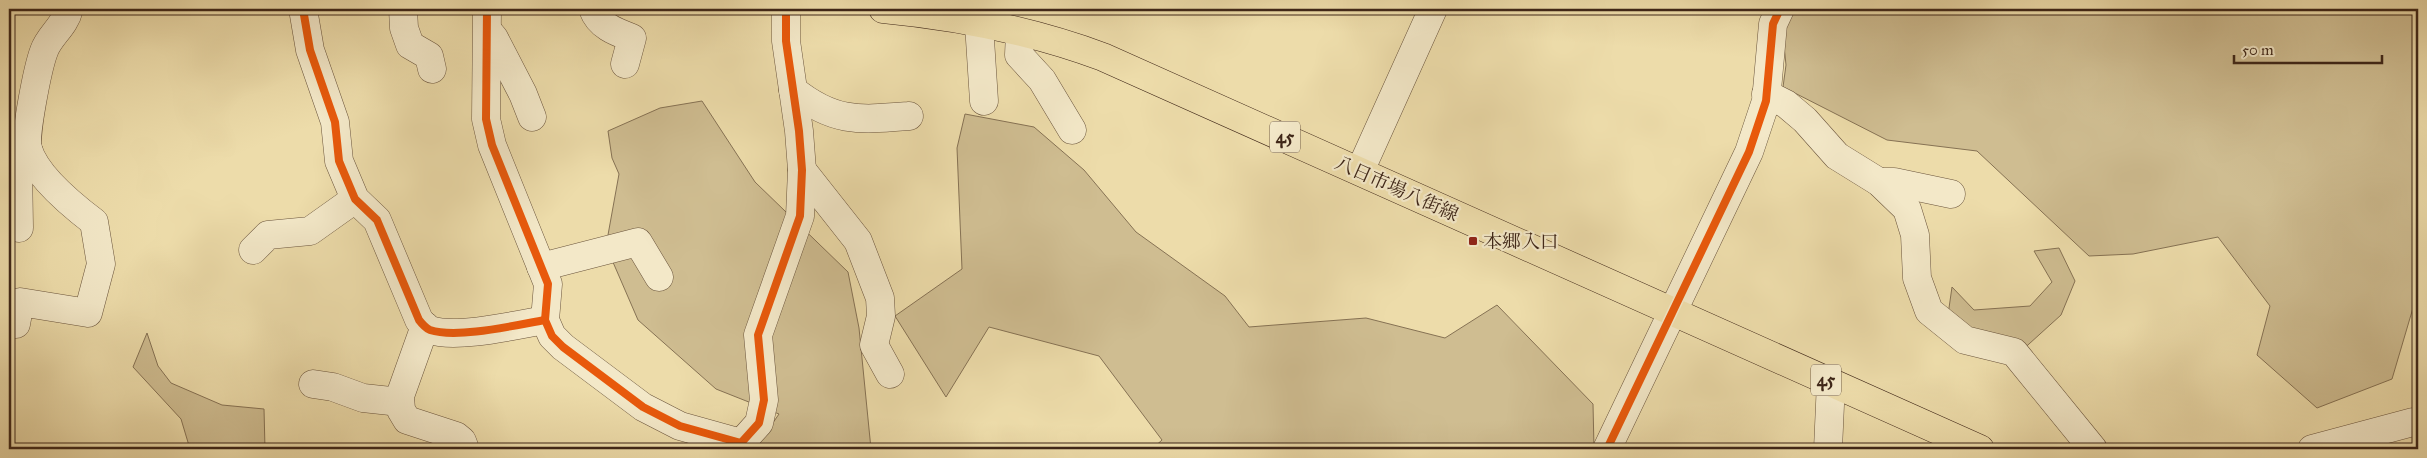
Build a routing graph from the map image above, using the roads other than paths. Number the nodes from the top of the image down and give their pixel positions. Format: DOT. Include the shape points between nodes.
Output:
graph roads {
  1 [pos="68,9"];
  2 [pos="303,9"];
  3 [pos="403,9"];
  4 [pos="593,9"];
  5 [pos="786,9"];
  6 [pos="883,9"];
  7 [pos="1433,9"];
  8 [pos="1780,9"];
  9 [pos="913,10"];
  10 [pos="488,20"];
  11 [pos="979,24"];
  12 [pos="1020,33"];
  13 [pos="625,64"];
  14 [pos="432,69"];
  15 [pos="793,90"];
  16 [pos="1766,94"];
  17 [pos="984,101"];
  18 [pos="909,116"];
  19 [pos="532,117"];
  20 [pos="1072,130"];
  21 [pos="28,148"];
  22 [pos="802,170"];
  23 [pos="1360,171"];
  24 [pos="1879,182"];
  25 [pos="1951,194"];
  26 [pos="355,199"];
  27 [pos="19,228"];
  28 [pos="253,250"];
  29 [pos="541,267"];
  30 [pos="659,277"];
  31 [pos="1672,312"];
  32 [pos="545,320"];
  33 [pos="16,324"];
  34 [pos="425,326"];
  35 [pos="890,374"];
  36 [pos="1831,382"];
  37 [pos="313,384"];
  38 [pos="400,402"];
  39 [pos="2413,422"];
  40 [pos="743,446"];
  41 [pos="465,449"];
  42 [pos="1607,449"];
  43 [pos="1828,449"];
  44 [pos="1980,449"];
  45 [pos="2093,449"];
  46 [pos="2312,449"];
  1 -- 21 [label="street" via="61,26 44,49 35,80"];
  2 -- 26 [label="street" via="310,50 335,122 339,161"];
  3 -- 14 [label="street" via="404,28 410,46 429,56"];
  4 -- 13 [label="street" via="609,29 632,38"];
  5 -- 15 [label="street" via="786,41"];
  6 -- 9 [label="main road, 八日市場八街線 / 45"];
  7 -- 23 [label="street"];
  8 -- 16 [label="street" via="1773,24"];
  9 -- 11 [label="main road, 八日市場八街線 / 45"];
  10 -- 19 [label="street"];
  10 -- 29 [label="street" via="486,119 492,145"];
  11 -- 12 [label="main road, 八日市場八街線 / 45"];
  11 -- 17 [label="street"];
  12 -- 20 [label="street" via="1020,56 1042,80"];
  12 -- 23 [label="main road, 八日市場八街線 / 45" via="1062,42 1103,57"];
  15 -- 18 [label="street" via="812,106 834,115 861,120"];
  15 -- 22 [label="street"];
  16 -- 24 [label="street" via="1786,104 1806,120 1837,156"];
  16 -- 31 [label="street" via="1749,152"];
  21 -- 27 [label="street" via="18,163"];
  21 -- 33 [label="street" via="63,198 94,222 102,264 88,313 20,302"];
  22 -- 35 [label="street" via="858,241 880,298 881,316 874,345"];
  22 -- 40 [label="street" via="800,216 758,335 764,400 759,423"];
  23 -- 31 [label="main road, 八日市場八街線 / 45"];
  24 -- 25 [label="street"];
  24 -- 45 [label="street" via="1907,210 1915,235 1917,278 1929,311 1965,340 2014,352"];
  26 -- 28 [label="street" via="310,230 268,235"];
  26 -- 34 [label="street" via="377,220 419,320"];
  29 -- 30 [label="street" via="638,242"];
  29 -- 32 [label="street" via="548,284"];
  31 -- 36 [label="main road, 八日市場八街線 / 45"];
  31 -- 42 [label="street"];
  32 -- 34 [label="street" via="444,333 428,330"];
  32 -- 40 [label="street" via="552,336 563,347 643,407 680,426"];
  34 -- 38 [label="street"];
  36 -- 43 [label="street"];
  36 -- 44 [label="main road, 八日市場八街線 / 45"];
  37 -- 38 [label="street" via="364,398"];
  38 -- 41 [label="street" via="407,420 456,436"];
  39 -- 46 [label="street"];
}
